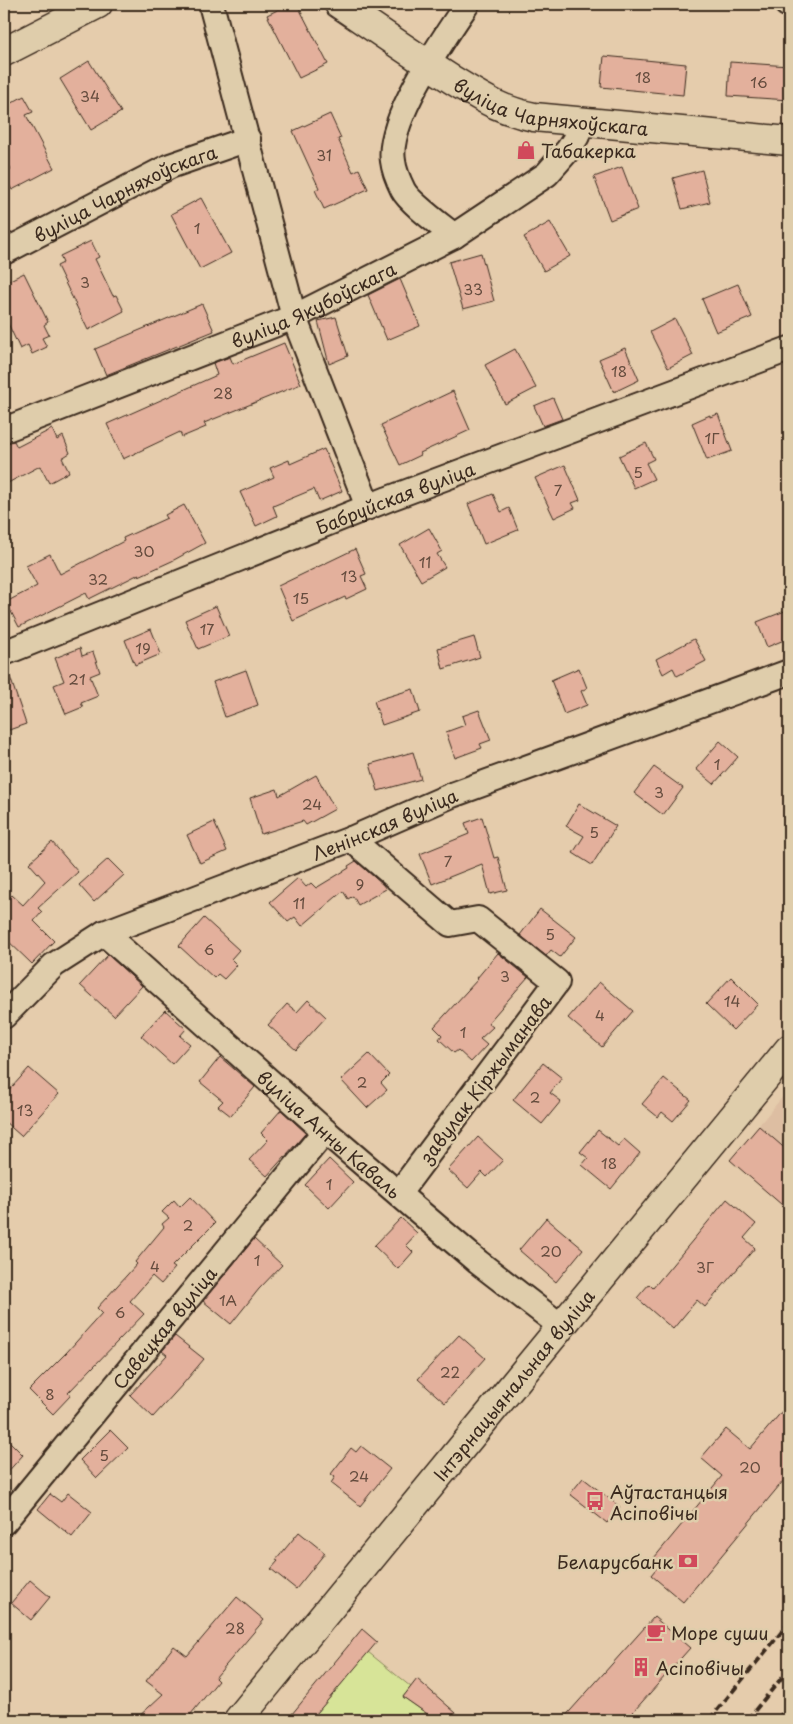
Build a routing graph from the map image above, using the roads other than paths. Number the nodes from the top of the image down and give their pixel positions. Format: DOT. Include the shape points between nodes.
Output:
graph roads {
  1 [pos="98,4"];
  2 [pos="211,4"];
  3 [pos="339,4"];
  4 [pos="466,4"];
  5 [pos="4,52"];
  6 [pos="427,64"];
  7 [pos="580,121"];
  8 [pos="248,139"];
  9 [pos="789,141"];
  10 [pos="454,236"];
  11 [pos="4,252"];
  12 [pos="294,317"];
  13 [pos="789,349"];
  14 [pos="4,430"];
  15 [pos="368,507"];
  16 [pos="4,653"];
  17 [pos="789,672"];
  18 [pos="351,838"];
  19 [pos="104,933"];
  20 [pos="4,1016"];
  21 [pos="789,1049"];
  22 [pos="325,1130"];
  23 [pos="399,1193"];
  24 [pos="562,1327"];
  25 [pos="4,1522"];
  26 [pos="238,1720"];
  1 -- 5 [label="street"];
  2 -- 8 [label="street"];
  3 -- 6 [label="street, вуліца Чарняхоўскага"];
  4 -- 6 [label="street"];
  6 -- 7 [label="street, вуліца Чарняхоўскага" via="495,106 513,113"];
  6 -- 10 [label="street" via="394,136 392,161 404,192"];
  7 -- 9 [label="street, вуліца Чарняхоўскага"];
  7 -- 10 [label="street, вуліца Якубоўскага" via="577,136 547,174"];
  8 -- 11 [label="street, вуліца Чарняхоўскага" via="170,166"];
  8 -- 12 [label="street"];
  10 -- 12 [label="street, вуліца Якубоўскага"];
  12 -- 14 [label="street, вуліца Якубоўскага"];
  12 -- 15 [label="street"];
  13 -- 15 [label="street, Бабруйская вуліца"];
  15 -- 16 [label="street, Бабруйская вуліца"];
  17 -- 18 [label="street, Ленінская вуліца" via="458,793"];
  18 -- 19 [label="street, Ленінская вуліца"];
  18 -- 23 [label="street, завулак Кіржыманава" via="450,924 478,919 557,982"];
  19 -- 20 [label="street, Ленінская вуліца" via="54,965"];
  19 -- 22 [label="street, вуліца Анны Каваль"];
  21 -- 24 [label="street, Інтэрнацыянальная вуліца"];
  22 -- 23 [label="street, вуліца Анны Каваль"];
  22 -- 25 [label="street, Савецкая вуліца"];
  23 -- 24 [label="street, вуліца Анны Каваль" via="478,1262"];
  24 -- 26 [label="street, Інтэрнацыянальная вуліца"];
}
